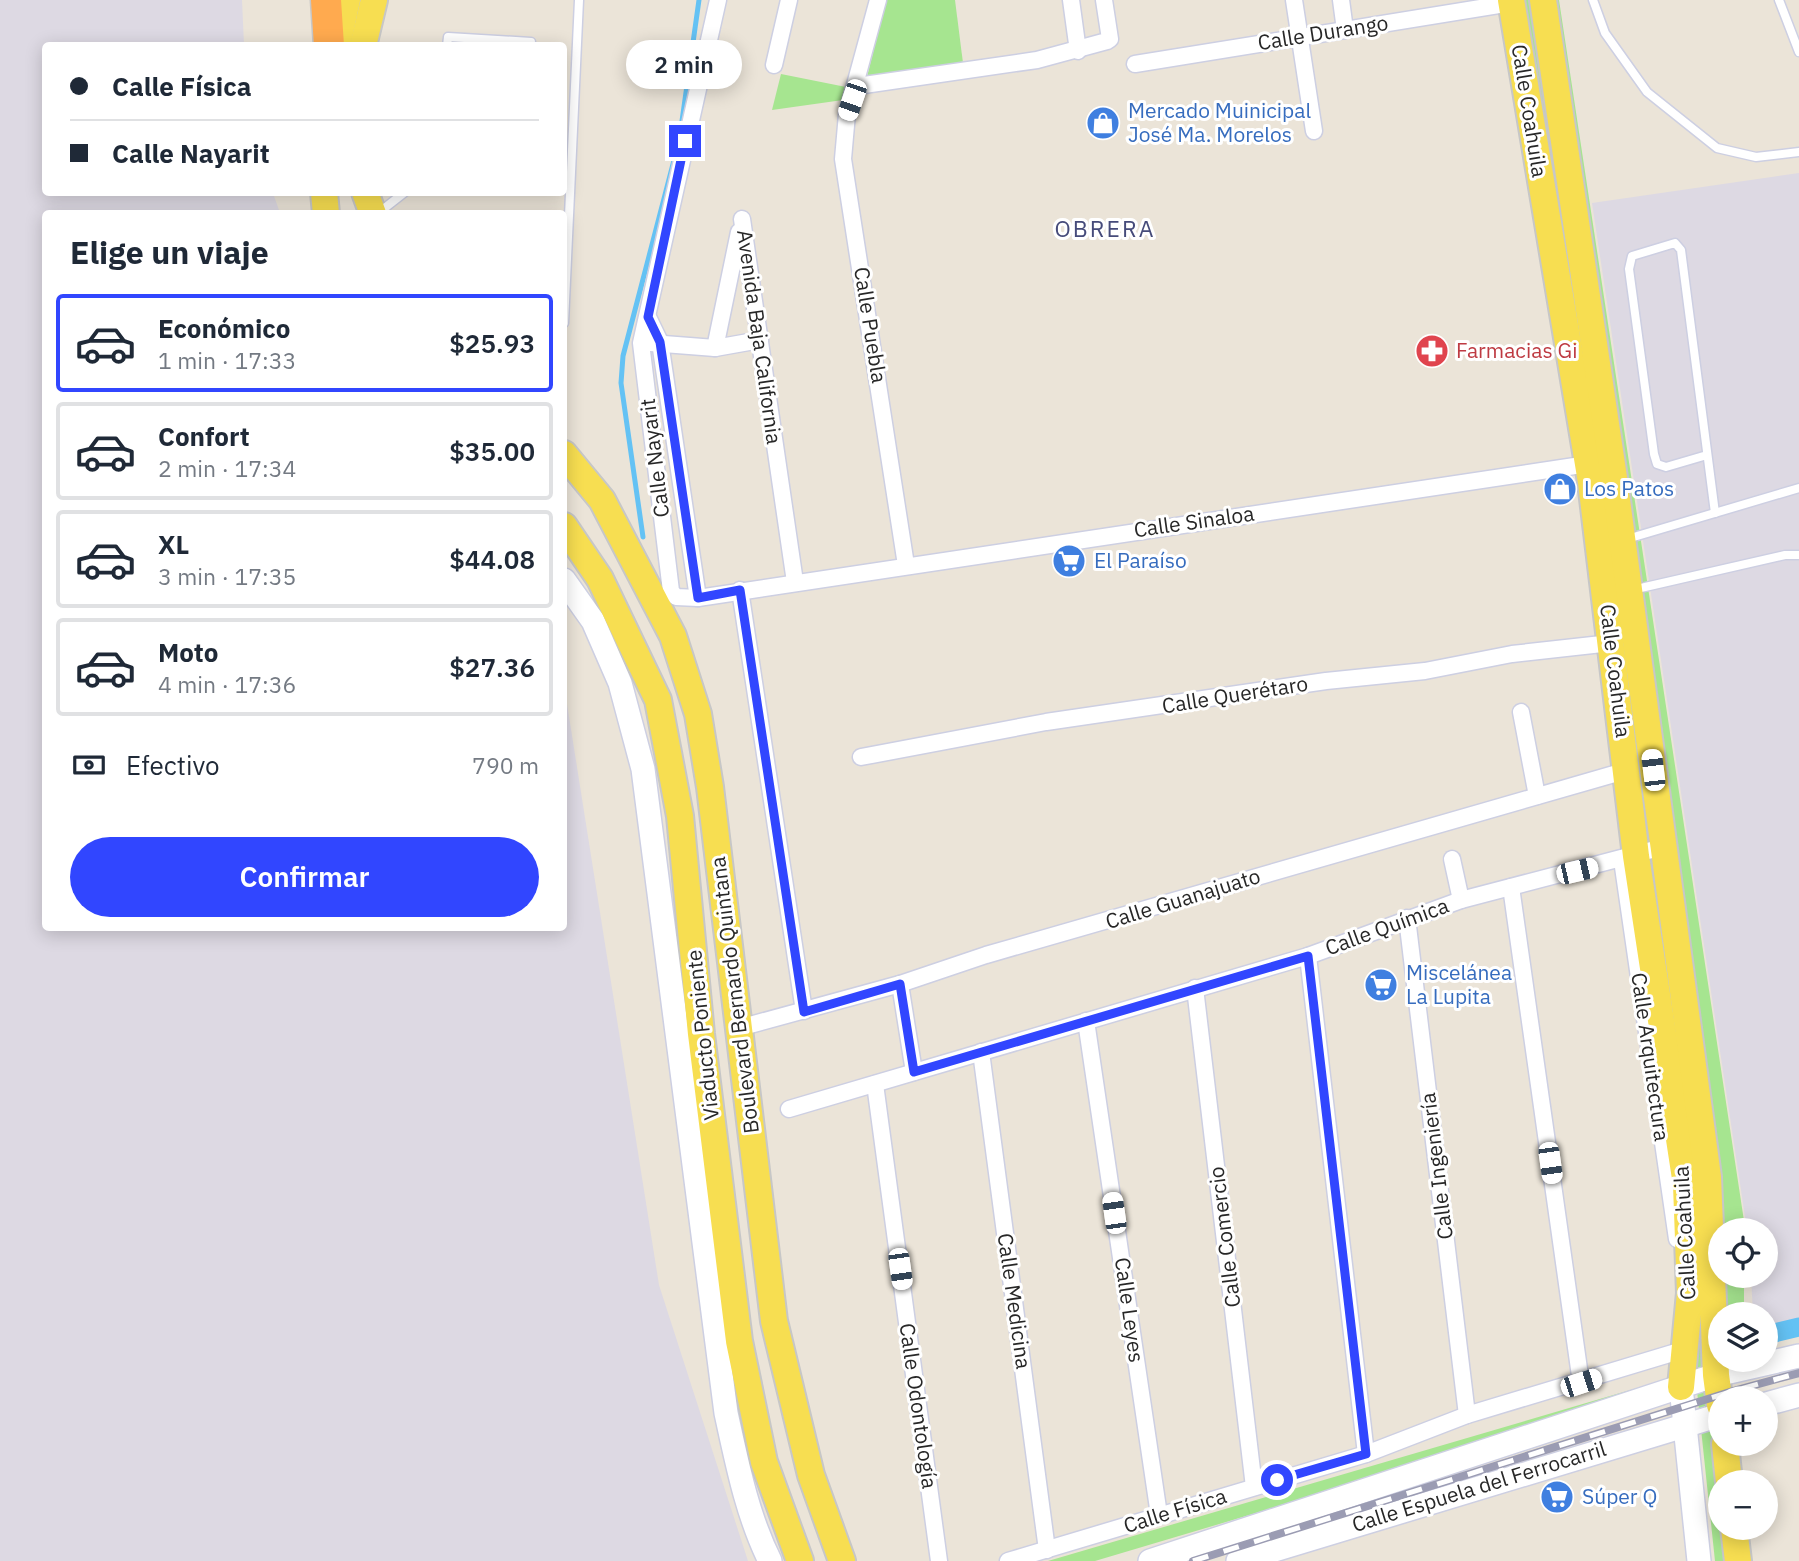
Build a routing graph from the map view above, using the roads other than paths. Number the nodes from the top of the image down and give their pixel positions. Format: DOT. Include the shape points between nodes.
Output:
graph roads {
  1 [pos="326,0"];
  2 [pos="347,0"];
  3 [pos="374,0"];
  4 [pos="385,0"];
  5 [pos="579,0"];
  6 [pos="718,0"];
  7 [pos="789,0"];
  8 [pos="878,0"];
  9 [pos="1071,0"];
  10 [pos="1104,0"];
  11 [pos="1294,0"];
  12 [pos="1341,0"];
  13 [pos="1543,0"];
  14 [pos="1593,0"];
  15 [pos="1779,0"];
  16 [pos="1511,1"];
  17 [pos="1430,8"];
  18 [pos="1345,30"];
  19 [pos="1300,37"];
  20 [pos="329,42"];
  21 [pos="338,42"];
  22 [pos="365,42"];
  23 [pos="366,42"];
  24 [pos="447,42"];
  25 [pos="531,42"];
  26 [pos="1078,51"];
  27 [pos="1799,52"];
  28 [pos="1135,64"];
  29 [pos="774,65"];
  30 [pos="857,86"];
  31 [pos="1314,131"];
  32 [pos="1799,152"];
  33 [pos="400,196"];
  34 [pos="380,210"];
  35 [pos="567,258"];
  36 [pos="648,317"];
  37 [pos="760,340"];
  38 [pos="660,342"];
  39 [pos="641,343"];
  40 [pos="715,348"];
  41 [pos="1707,456"];
  42 [pos="567,458"];
  43 [pos="1588,464"];
  44 [pos="1799,488"];
  45 [pos="1715,513"];
  46 [pos="567,530"];
  47 [pos="1623,540"];
  48 [pos="1799,555"];
  49 [pos="906,565"];
  50 [pos="795,582"];
  51 [pos="567,584"];
  52 [pos="740,590"];
  53 [pos="1630,591"];
  54 [pos="676,597"];
  55 [pos="698,598"];
  56 [pos="1611,643"];
  57 [pos="1521,712"];
  58 [pos="861,757"];
  59 [pos="1628,770"];
  60 [pos="1538,796"];
  61 [pos="1664,847"];
  62 [pos="1629,858"];
  63 [pos="1452,859"];
  64 [pos="1511,887"];
  65 [pos="1461,901"];
  66 [pos="1407,918"];
  67 [pos="1308,956"];
  68 [pos="900,984"];
  69 [pos="1195,988"];
  70 [pos="804,1012"];
  71 [pos="1086,1021"];
  72 [pos="739,1028"];
  73 [pos="981,1052"];
  74 [pos="914,1072"];
  75 [pos="875,1084"];
  76 [pos="789,1109"];
  77 [pos="1702,1294"];
  78 [pos="1686,1349"];
  79 [pos="1799,1356"];
  80 [pos="1716,1375"];
  81 [pos="1581,1383"];
  82 [pos="1717,1386"];
  83 [pos="1681,1387"];
  84 [pos="1799,1395"];
  85 [pos="1778,1401"];
  86 [pos="1467,1415"];
  87 [pos="1708,1418"];
  88 [pos="1685,1424"];
  89 [pos="1366,1454"];
  90 [pos="1254,1487"];
  91 [pos="1159,1516"];
  92 [pos="1735,1540"];
  93 [pos="1047,1549"];
  94 [pos="770,1561"];
  95 [pos="800,1561"];
  96 [pos="842,1561"];
  97 [pos="939,1561"];
  98 [pos="1008,1561"];
  99 [pos="1150,1561"];
  100 [pos="1238,1561"];
  101 [pos="1699,1561"];
  102 [pos="1738,1561"];
  1 -- 20 [label="highway"];
  2 -- 21 [label="main road"];
  3 -- 22 [label="main road"];
  4 -- 23 [label="street"];
  5 -- 35 [label="lane"];
  6 -- 36 [label="street, Calle Nayarit"];
  7 -- 29 [label="street"];
  8 -- 30 [label="street, Calle Puebla"];
  9 -- 26 [label="street"];
  10 -- 26 [label="street" via="1109,40"];
  11 -- 19 [label="street"];
  12 -- 18 [label="street"];
  13 -- 47 [label="main road, Calle Coahuila"];
  14 -- 32 [label="lane" via="1605,33 1647,92 1717,148 1756,157"];
  15 -- 27 [label="lane"];
  16 -- 17 [label="street, Calle Durango"];
  16 -- 43 [label="main road, Calle Coahuila"];
  17 -- 18 [label="street, Calle Durango"];
  18 -- 19 [label="street, Calle Durango"];
  19 -- 28 [label="street, Calle Durango"];
  19 -- 31 [label="street"];
  24 -- 25 [label="lane" via="448,37"];
  26 -- 30 [label="street"];
  30 -- 49 [label="street, Calle Puebla" via="847,114 843,159"];
  33 -- 34 [label="lane"];
  36 -- 38 [label="street, Calle Nayarit"];
  36 -- 39 [label="street, Calle Nayarit"];
  37 -- 40 [label="street"];
  37 -- 40 [label="street, Avenida Baja California" via="742,219"];
  37 -- 50 [label="street, Avenida Baja California"];
  38 -- 39 [label="street"];
  38 -- 40 [label="street"];
  38 -- 55 [label="street, Calle Nayarit"];
  39 -- 54 [label="street, Calle Nayarit" via="671,591"];
  41 -- 41 [label="lane" via="1681,250 1675,243 1667,244 1632,256 1629,269 1654,454 1657,464 1666,467"];
  41 -- 45 [label="lane"];
  42 -- 72 [label="main road, Boulevard Bernardo Quintana" via="602,500 684,663 710,787"];
  43 -- 49 [label="street, Calle Sinaloa"];
  43 -- 56 [label="main road, Calle Coahuila"];
  44 -- 45 [label="lane"];
  45 -- 47 [label="lane"];
  46 -- 95 [label="main road, Viaducto Poniente" via="600,579 637,649 661,712 680,816 739,1341 764,1462"];
  47 -- 53 [label="main road, Calle Coahuila"];
  48 -- 53 [label="lane"];
  49 -- 50 [label="street, Calle Sinaloa"];
  50 -- 52 [label="street, Calle Sinaloa"];
  51 -- 94 [label="street" via="593,621 620,683 643,769 726,1413 740,1477"];
  52 -- 55 [label="street, Calle Sinaloa"];
  52 -- 70 [label="street"];
  53 -- 61 [label="main road, Calle Coahuila"];
  54 -- 55 [label="street, Calle Sinaloa"];
  56 -- 58 [label="street, Calle Querétaro" via="1046,722"];
  56 -- 59 [label="main road, Calle Coahuila"];
  57 -- 60 [label="street"];
  59 -- 60 [label="street, Calle Guanajuato"];
  59 -- 62 [label="main road, Calle Coahuila"];
  60 -- 68 [label="street, Calle Guanajuato" via="986,955"];
  61 -- 62 [label="street, Calle Química"];
  61 -- 77 [label="main road, Calle Coahuila" via="1708,1177"];
  62 -- 64 [label="street, Calle Química"];
  62 -- 77 [label="main road, Calle Coahuila"];
  63 -- 65 [label="street"];
  64 -- 65 [label="street, Calle Química"];
  64 -- 81 [label="street"];
  65 -- 66 [label="street, Calle Química"];
  66 -- 67 [label="street, Calle Química"];
  66 -- 86 [label="street, Calle Ingeniería"];
  67 -- 69 [label="street, Calle Química"];
  67 -- 89 [label="street"];
  68 -- 70 [label="street, Calle Guanajuato"];
  68 -- 74 [label="street"];
  69 -- 71 [label="street, Calle Química"];
  69 -- 90 [label="street, Calle Comercio"];
  70 -- 72 [label="street, Calle Guanajuato"];
  71 -- 73 [label="street, Calle Química"];
  71 -- 91 [label="street, Calle Leyes"];
  72 -- 96 [label="main road, Boulevard Bernardo Quintana" via="774,1321 810,1475"];
  73 -- 74 [label="street, Calle Química"];
  73 -- 93 [label="street, Calle Medicina"];
  74 -- 75 [label="street, Calle Química"];
  75 -- 76 [label="street, Calle Química"];
  75 -- 97 [label="street, Calle Odontología"];
  77 -- 78 [label="main road, Calle Coahuila"];
  77 -- 80 [label="main road, Calle Coahuila"];
  78 -- 81 [label="street"];
  78 -- 83 [label="main road, Calle Coahuila"];
  79 -- 80 [label="street"];
  80 -- 82 [label="main road, Calle Coahuila"];
  80 -- 83 [label="street, Calle Física"];
  81 -- 86 [label="street, Calle Física"];
  83 -- 88 [label="street"];
  83 -- 99 [label="street, Calle Física"];
  84 -- 85 [label="street"];
  86 -- 89 [label="street, Calle Física"];
  87 -- 88 [label="street, Calle Espuela del Ferrocarril"];
  88 -- 100 [label="street, Calle Espuela del Ferrocarril"];
  88 -- 101 [label="street"];
  89 -- 90 [label="street, Calle Física"];
  90 -- 91 [label="street, Calle Física"];
  91 -- 93 [label="street, Calle Física"];
  92 -- 102 [label="main road"];
  93 -- 98 [label="street, Calle Física"];
}
